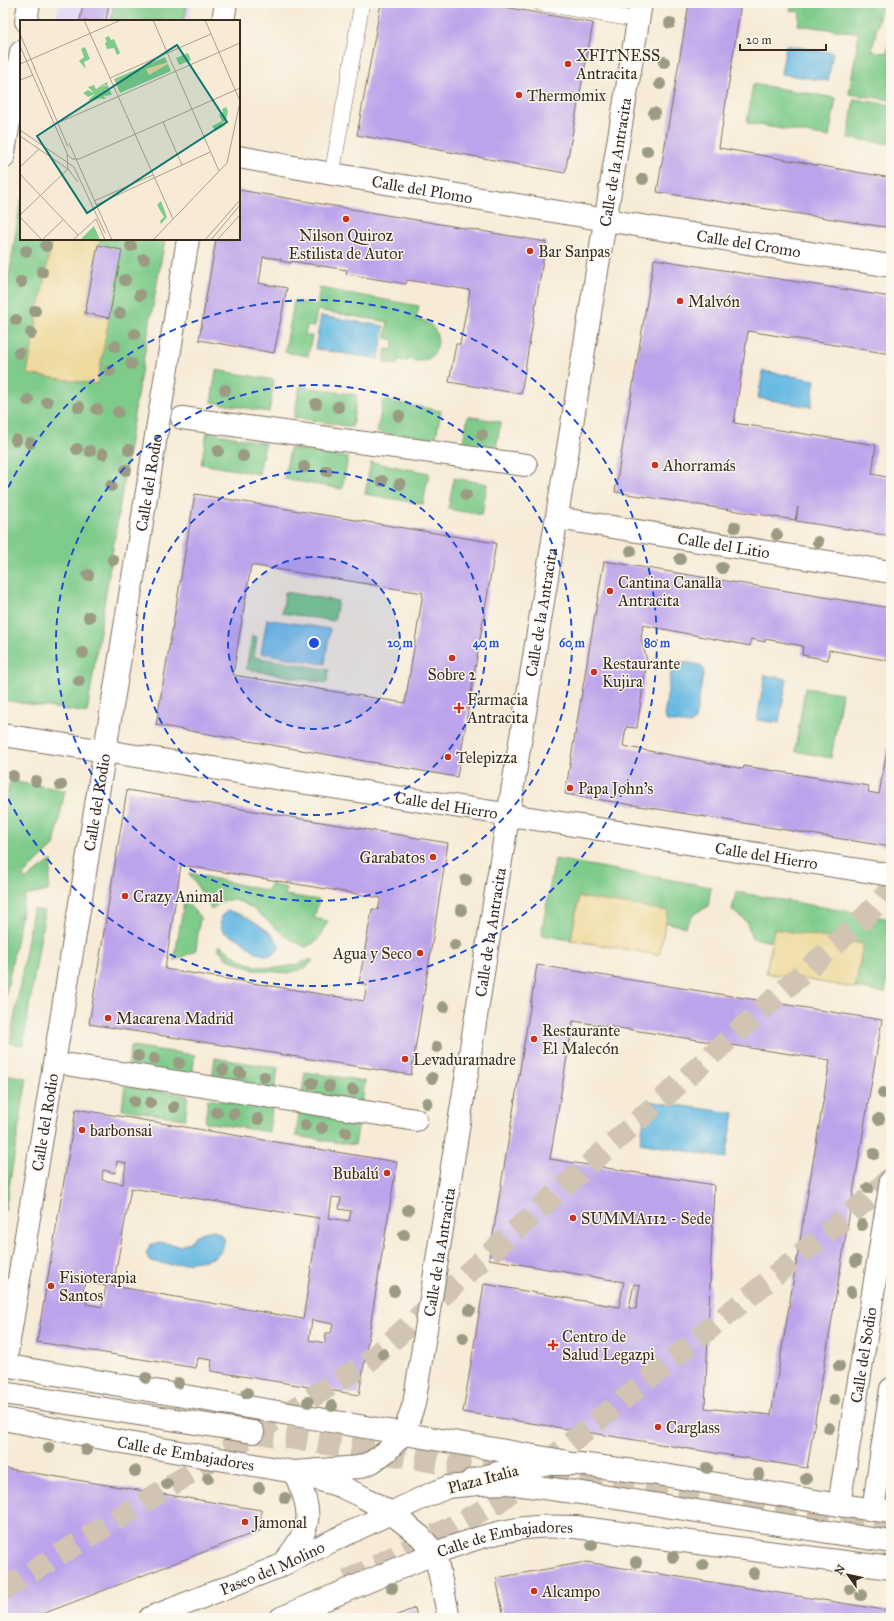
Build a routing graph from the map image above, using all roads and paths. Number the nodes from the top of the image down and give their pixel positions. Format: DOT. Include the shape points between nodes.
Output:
graph roads {
  1 [pos="29,3"];
  2 [pos="226,3"];
  3 [pos="362,3"];
  4 [pos="540,3"];
  5 [pos="640,11"];
  6 [pos="26,20"];
  7 [pos="224,20"];
  8 [pos="20,59"];
  9 [pos="11,118"];
  10 [pos="240,157"];
  11 [pos="3,158"];
  12 [pos="332,174"];
  13 [pos="606,220"];
  14 [pos="188,240"];
  15 [pos="891,266"];
  16 [pos="182,418"];
  17 [pos="526,464"];
  18 [pos="557,518"];
  19 [pos="891,572"];
  20 [pos="3,735"];
  21 [pos="105,751"];
  22 [pos="509,815"];
  23 [pos="891,874"];
  24 [pos="71,1065"];
  25 [pos="416,1120"];
  26 [pos="891,1182"];
  27 [pos="4,1365"];
  28 [pos="891,1389"];
  29 [pos="3,1393"];
  30 [pos="3,1419"];
  31 [pos="253,1432"];
  32 [pos="404,1433"];
  33 [pos="580,1464"];
  34 [pos="294,1472"];
  35 [pos="448,1487"];
  36 [pos="839,1505"];
  37 [pos="882,1511"];
  38 [pos="391,1513"];
  39 [pos="891,1542"];
  40 [pos="435,1553"];
  41 [pos="280,1566"];
  42 [pos="891,1568"];
  43 [pos="150,1618"];
  44 [pos="281,1618"];
  45 [pos="449,1618"];
  1 -- 6 [label="main road"];
  2 -- 7 [label="main road"];
  3 -- 12 [label="lane"];
  4 -- 5 [label="lane"];
  5 -- 13 [label="main road, Calle de la Antracita"];
  8 -- 9 [label="main road"];
  9 -- 11 [label="main road"];
  10 -- 12 [label="main road, Calle del Plomo"];
  12 -- 13 [label="main road, Calle del Plomo"];
  13 -- 15 [label="main road, Calle del Cromo"];
  13 -- 18 [label="main road, Calle de la Antracita"];
  14 -- 21 [label="main road, Calle del Rodio"];
  16 -- 17 [label="main road"];
  18 -- 19 [label="main road, Calle del Litio"];
  18 -- 22 [label="main road, Calle de la Antracita"];
  20 -- 21 [label="main road, Calle del Hierro"];
  21 -- 22 [label="main road, Calle del Hierro"];
  21 -- 27 [label="main road, Calle del Rodio"];
  22 -- 23 [label="main road, Calle del Hierro"];
  22 -- 32 [label="main road, Calle de la Antracita" via="416,1397"];
  24 -- 25 [label="main road"];
  26 -- 36 [label="main road, Calle del Sodio"];
  27 -- 32 [label="main road"];
  28 -- 37 [label="main road, Calle del Sodio"];
  29 -- 31 [label="main road"];
  30 -- 34 [label="main road, Calle de Embajadores"];
  32 -- 33 [label="main road"];
  32 -- 34 [label="main road" via="387,1451 372,1462 359,1467"];
  33 -- 35 [label="main road, Plaza Italia" via="550,1464 508,1470"];
  33 -- 36 [label="main road" via="658,1474"];
  34 -- 38 [label="main road, Calle de Embajadores" via="340,1486"];
  34 -- 41 [label="main road" via="304,1493 309,1515 305,1531 296,1548"];
  35 -- 38 [label="main road, Plaza Italia"];
  35 -- 39 [label="main road" via="508,1482"];
  36 -- 37 [label="main road"];
  38 -- 40 [label="main road, Calle de Embajadores" via="414,1531"];
  38 -- 41 [label="main road, Paseo del Molino"];
  40 -- 42 [label="main road, Calle de Embajadores" via="497,1533 535,1527 576,1527"];
  40 -- 44 [label="main road"];
  40 -- 45 [label="main road"];
  41 -- 43 [label="main road, Paseo del Molino"];
}
